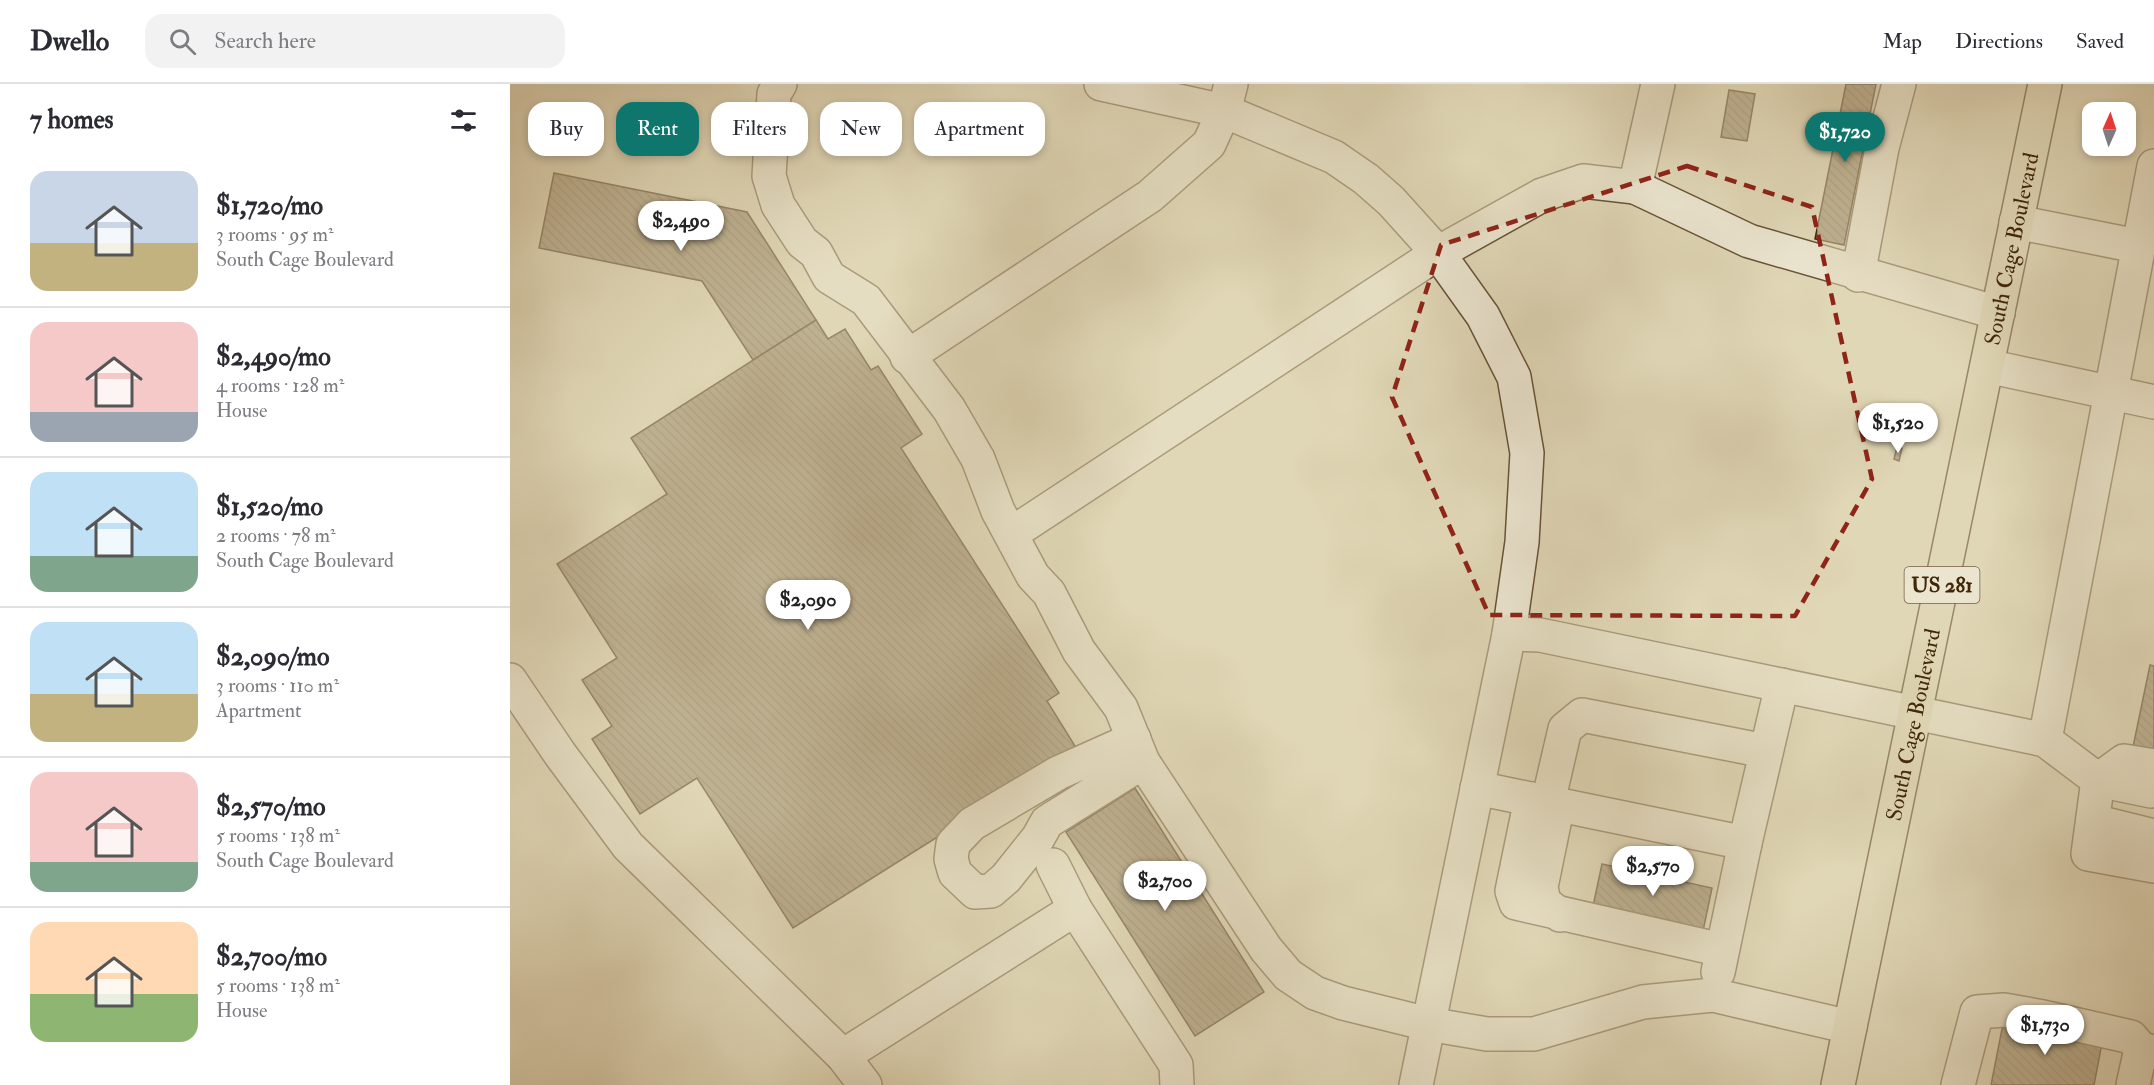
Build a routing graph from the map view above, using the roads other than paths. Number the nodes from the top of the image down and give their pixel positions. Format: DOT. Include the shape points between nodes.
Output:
graph roads {
  1 [pos="780,84"];
  2 [pos="1101,84"];
  3 [pos="1658,84"];
  4 [pos="1899,84"];
  5 [pos="2045,84"];
  6 [pos="1227,98"];
  7 [pos="2154,166"];
  8 [pos="1635,188"];
  9 [pos="2016,222"];
  10 [pos="2144,232"];
  11 [pos="1438,252"];
  12 [pos="1858,274"];
  13 [pos="1998,313"];
  14 [pos="907,357"];
  15 [pos="1987,366"];
  16 [pos="2110,393"];
  17 [pos="2154,402"];
  18 [pos="1011,534"];
  19 [pos="1509,634"];
  20 [pos="510,680"];
  21 [pos="1782,685"];
  22 [pos="1915,714"];
  23 [pos="2045,740"];
  24 [pos="1139,750"];
  25 [pos="1766,751"];
  26 [pos="1477,788"];
  27 [pos="2153,791"];
  28 [pos="1546,802"];
  29 [pos="2095,802"];
  30 [pos="2154,836"];
  31 [pos="1745,843"];
  32 [pos="1053,865"];
  33 [pos="2154,866"];
  34 [pos="1075,909"];
  35 [pos="1722,950"];
  36 [pos="1713,995"];
  37 [pos="1428,1024"];
  38 [pos="1850,1027"];
  39 [pos="2147,1050"];
  40 [pos="843,1056"];
  41 [pos="865,1085"];
  42 [pos="1177,1085"];
  43 [pos="1416,1085"];
  44 [pos="1838,1085"];
  45 [pos="1958,1085"];
  46 [pos="2133,1085"];
  1 -- 14 [label="lane" via="774,94 769,176 778,205 829,277 866,300"];
  2 -- 6 [label="lane"];
  3 -- 8 [label="lane"];
  4 -- 12 [label="lane" via="1882,148"];
  5 -- 9 [label="main road, South Cage Boulevard / US 281"];
  6 -- 11 [label="lane" via="1334,157 1391,201"];
  6 -- 14 [label="lane" via="1209,144 1150,196"];
  7 -- 10 [label="lane"];
  8 -- 11 [label="lane" via="1583,181 1542,195"];
  8 -- 12 [label="lane" via="1749,241"];
  9 -- 10 [label="lane"];
  9 -- 13 [label="main road, South Cage Boulevard / US 281"];
  10 -- 16 [label="lane"];
  11 -- 18 [label="lane"];
  11 -- 19 [label="lane" via="1483,316 1514,377 1527,453 1526,505"];
  12 -- 13 [label="lane"];
  13 -- 15 [label="main road, South Cage Boulevard / US 281"];
  14 -- 18 [label="lane" via="949,410 978,459"];
  15 -- 16 [label="lane"];
  15 -- 22 [label="main road, South Cage Boulevard / US 281"];
  16 -- 17 [label="lane"];
  16 -- 23 [label="lane"];
  18 -- 24 [label="lane" via="1033,576 1049,593 1079,651 1121,708"];
  19 -- 21 [label="lane" via="1540,635"];
  19 -- 26 [label="lane"];
  20 -- 40 [label="lane" via="628,846"];
  21 -- 22 [label="lane"];
  21 -- 25 [label="lane"];
  22 -- 23 [label="lane"];
  22 -- 38 [label="main road, South Cage Boulevard / US 281"];
  23 -- 29 [label="lane"];
  24 -- 24 [label="lane" via="1047,822 1006,878 991,891 975,892 955,873 951,859 953,844 972,824 1058,773"];
  24 -- 37 [label="lane" via="1266,950 1288,975 1315,993 1343,1003"];
  25 -- 28 [label="lane" via="1582,715 1564,729"];
  25 -- 31 [label="lane"];
  26 -- 28 [label="lane"];
  26 -- 37 [label="lane"];
  27 -- 29 [label="lane"];
  27 -- 29 [label="lane" via="2124,761"];
  28 -- 31 [label="lane"];
  28 -- 35 [label="lane" via="1512,891 1516,903"];
  29 -- 30 [label="lane"];
  29 -- 33 [label="lane" via="2088,854"];
  31 -- 35 [label="lane"];
  32 -- 34 [label="lane"];
  34 -- 40 [label="lane"];
  34 -- 42 [label="lane" via="1176,1065"];
  35 -- 36 [label="lane"];
  36 -- 37 [label="lane" via="1643,1002 1534,1034 1487,1034"];
  36 -- 38 [label="lane"];
  37 -- 43 [label="lane"];
  38 -- 44 [label="main road, South Cage Boulevard / US 281"];
  39 -- 45 [label="lane" via="2131,1037 2054,1019 2004,1010 1977,1012"];
  39 -- 46 [label="lane"];
  40 -- 41 [label="lane"];
}
